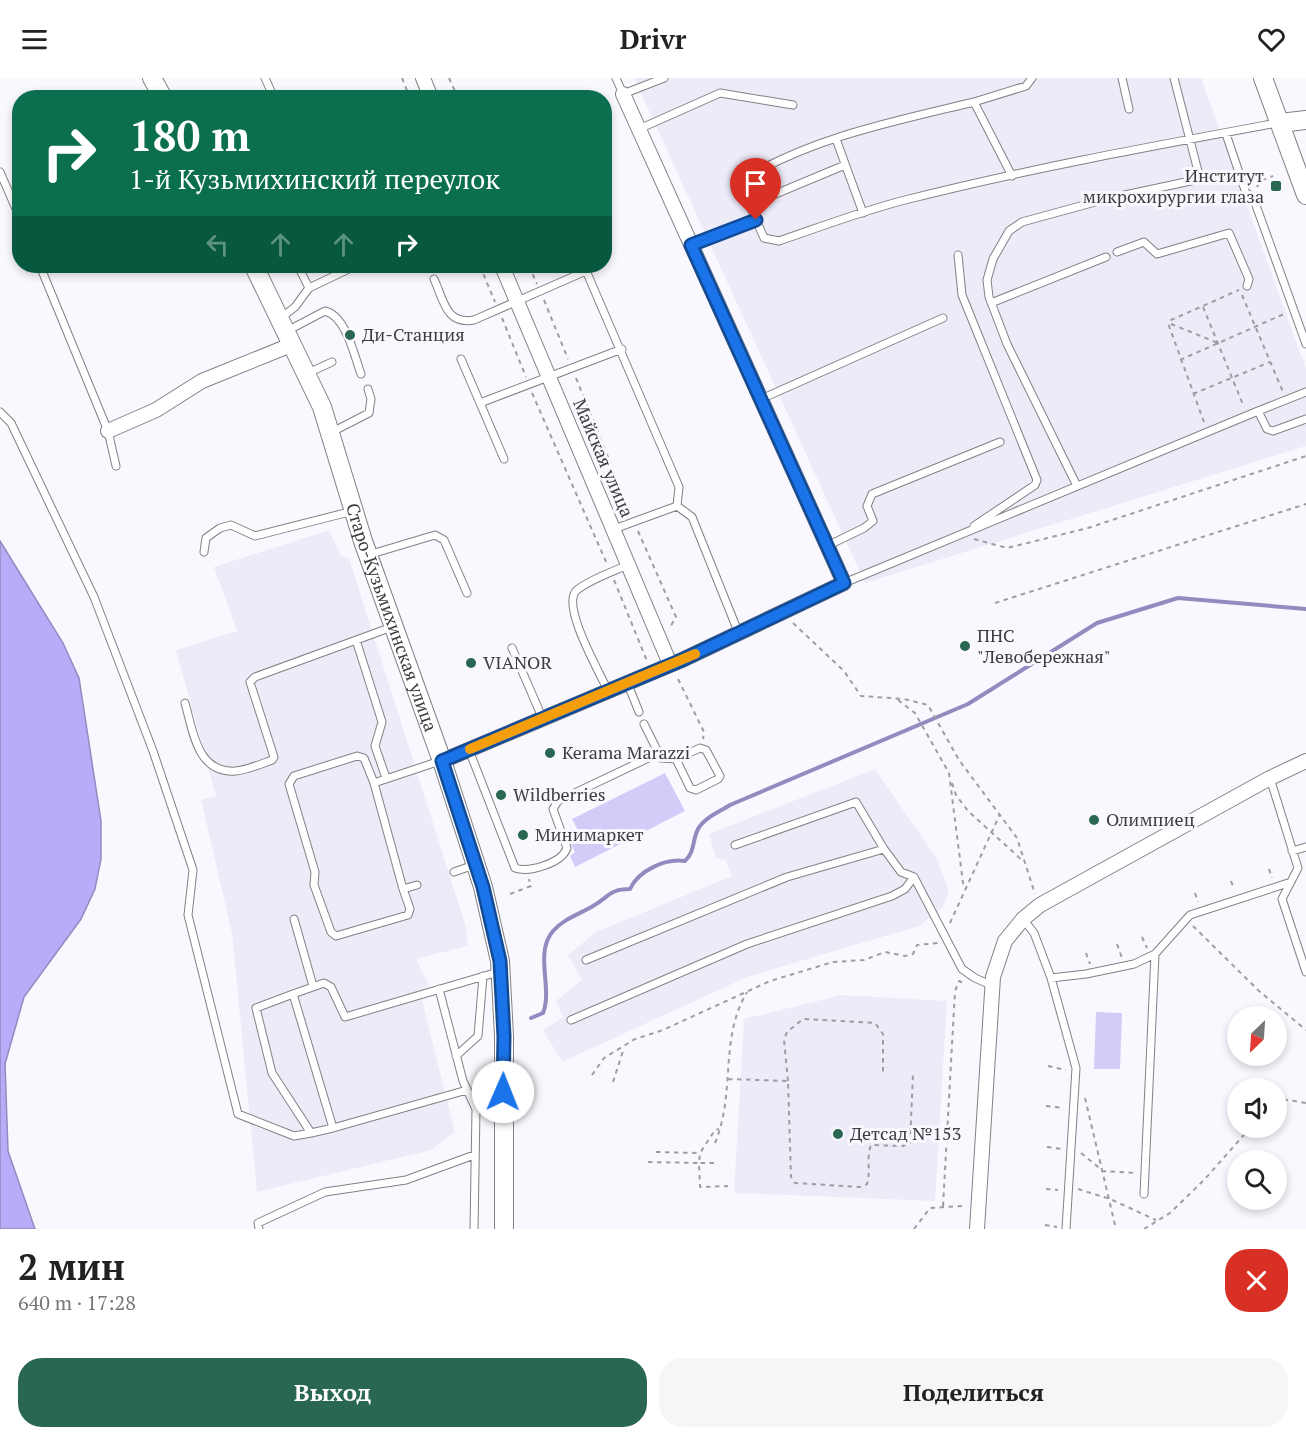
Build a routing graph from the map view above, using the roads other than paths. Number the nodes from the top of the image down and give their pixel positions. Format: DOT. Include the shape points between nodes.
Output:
graph roads {
  1 [pos="616,78"];
  2 [pos="664,78"];
  3 [pos="1032,78"];
  4 [pos="1122,78"];
  5 [pos="1174,78"];
  6 [pos="1263,78"];
  7 [pos="623,94"];
  8 [pos="974,102"];
  9 [pos="793,105"];
  10 [pos="1129,109"];
  11 [pos="1306,120"];
  12 [pos="1280,123"];
  13 [pos="639,129"];
  14 [pos="1226,134"];
  15 [pos="836,139"];
  16 [pos="1192,140"];
  17 [pos="845,165"];
  18 [pos="0,172"];
  19 [pos="1012,176"];
  20 [pos="1306,195"];
  21 [pos="12,200"];
  22 [pos="749,205"];
  23 [pos="863,213"];
  24 [pos="756,220"];
  25 [pos="691,245"];
  26 [pos="1117,252"];
  27 [pos="958,255"];
  28 [pos="1106,257"];
  29 [pos="43,273"];
  30 [pos="257,273"];
  31 [pos="302,273"];
  32 [pos="340,273"];
  33 [pos="505,273"];
  34 [pos="575,273"];
  35 [pos="587,273"];
  36 [pos="434,279"];
  37 [pos="309,288"];
  38 [pos="1243,288"];
  39 [pos="516,300"];
  40 [pos="991,303"];
  41 [pos="943,318"];
  42 [pos="285,332"];
  43 [pos="1306,344"];
  44 [pos="622,349"];
  45 [pos="461,359"];
  46 [pos="332,362"];
  47 [pos="305,374"];
  48 [pos="362,374"];
  49 [pos="548,375"];
  50 [pos="368,389"];
  51 [pos="1304,393"];
  52 [pos="761,399"];
  53 [pos="1306,401"];
  54 [pos="480,403"];
  55 [pos="1258,411"];
  56 [pos="0,412"];
  57 [pos="1306,419"];
  58 [pos="108,431"];
  59 [pos="329,432"];
  60 [pos="1000,442"];
  61 [pos="504,459"];
  62 [pos="116,466"];
  63 [pos="1077,486"];
  64 [pos="677,506"];
  65 [pos="353,511"];
  66 [pos="614,529"];
  67 [pos="960,536"];
  68 [pos="827,546"];
  69 [pos="204,552"];
  70 [pos="368,555"];
  71 [pos="628,565"];
  72 [pos="844,583"];
  73 [pos="467,593"];
  74 [pos="394,627"];
  75 [pos="739,634"];
  76 [pos="356,640"];
  77 [pos="512,648"];
  78 [pos="670,664"];
  79 [pos="627,682"];
  80 [pos="608,689"];
  81 [pos="185,703"];
  82 [pos="639,712"];
  83 [pos="542,717"];
  84 [pos="644,724"];
  85 [pos="469,749"];
  86 [pos="659,753"];
  87 [pos="676,759"];
  88 [pos="442,761"];
  89 [pos="1306,761"];
  90 [pos="1270,777"];
  91 [pos="386,778"];
  92 [pos="374,783"];
  93 [pos="735,845"];
  94 [pos="1306,847"];
  95 [pos="884,849"];
  96 [pos="1292,851"];
  97 [pos="476,864"];
  98 [pos="454,872"];
  99 [pos="914,877"];
  100 [pos="1288,883"];
  101 [pos="417,885"];
  102 [pos="403,889"];
  103 [pos="294,919"];
  104 [pos="1023,919"];
  105 [pos="1155,954"];
  106 [pos="586,960"];
  107 [pos="501,971"];
  108 [pos="1306,972"];
  109 [pos="483,976"];
  110 [pos="1051,978"];
  111 [pos="993,986"];
  112 [pos="313,987"];
  113 [pos="439,989"];
  114 [pos="293,994"];
  115 [pos="572,1020"];
  116 [pos="456,1056"];
  117 [pos="467,1090"];
  118 [pos="476,1109"];
  119 [pos="503,1111"];
  120 [pos="333,1128"];
  121 [pos="311,1133"];
  122 [pos="474,1155"];
  123 [pos="1144,1194"];
  124 [pos="259,1229"];
  125 [pos="474,1229"];
  126 [pos="504,1229"];
  127 [pos="976,1229"];
  128 [pos="1066,1229"];
  1 -- 7 [label="lane"];
  2 -- 7 [label="lane"];
  3 -- 8 [label="lane" via="1026,86"];
  4 -- 10 [label="lane"];
  5 -- 16 [label="lane"];
  6 -- 12 [label="main road"];
  7 -- 13 [label="street"];
  8 -- 15 [label="lane"];
  8 -- 19 [label="lane"];
  9 -- 13 [label="lane" via="720,93"];
  11 -- 12 [label="main road"];
  12 -- 14 [label="lane"];
  12 -- 20 [label="main road"];
  13 -- 25 [label="street"];
  14 -- 16 [label="lane"];
  14 -- 43 [label="lane"];
  15 -- 17 [label="lane"];
  15 -- 22 [label="lane" via="773,162 744,179 742,188"];
  16 -- 19 [label="lane"];
  16 -- 40 [label="lane" via="1200,180 1096,201 1022,222 1009,231 993,259 987,280"];
  17 -- 22 [label="lane"];
  17 -- 23 [label="lane"];
  18 -- 21 [label="lane"];
  19 -- 23 [label="lane"];
  22 -- 24 [label="lane"];
  23 -- 24 [label="lane" via="772,242 764,238"];
  24 -- 25 [label="lane"];
  25 -- 52 [label="street"];
  26 -- 38 [label="lane" via="1144,242 1157,254 1169,253 1222,232 1229,233 1249,279"];
  27 -- 67 [label="lane" via="962,295 1037,480"];
  28 -- 40 [label="lane"];
  29 -- 58 [label="lane"];
  30 -- 42 [label="main road, Старо-Кузьмихинская улица"];
  31 -- 37 [label="lane"];
  32 -- 37 [label="lane"];
  33 -- 39 [label="street, Майская улица"];
  34 -- 39 [label="lane"];
  35 -- 44 [label="lane"];
  36 -- 39 [label="lane" via="451,317 461,323 474,321"];
  37 -- 42 [label="lane"];
  39 -- 49 [label="street, Майская улица"];
  40 -- 63 [label="lane"];
  41 -- 52 [label="lane"];
  42 -- 47 [label="main road, Старо-Кузьмихинская улица"];
  42 -- 48 [label="lane" via="325,311 332,312 340,321"];
  42 -- 58 [label="street" via="156,410"];
  44 -- 49 [label="lane"];
  44 -- 64 [label="lane" via="679,487"];
  45 -- 54 [label="lane"];
  46 -- 47 [label="lane"];
  47 -- 59 [label="main road, Старо-Кузьмихинская улица" via="322,407"];
  49 -- 54 [label="lane"];
  49 -- 66 [label="street, Майская улица"];
  50 -- 59 [label="lane" via="372,407 369,413"];
  51 -- 53 [label="lane"];
  51 -- 55 [label="lane"];
  52 -- 68 [label="street"];
  54 -- 61 [label="lane"];
  55 -- 57 [label="lane" via="1266,429 1273,431"];
  55 -- 63 [label="lane"];
  56 -- 121 [label="lane" via="11,423 94,597 194,870 188,915 238,1114 294,1136"];
  58 -- 62 [label="lane"];
  59 -- 65 [label="main road, Старо-Кузьмихинская улица"];
  60 -- 68 [label="lane" via="872,494 867,506 873,521"];
  63 -- 67 [label="lane"];
  64 -- 66 [label="lane"];
  64 -- 75 [label="lane" via="692,518"];
  65 -- 69 [label="lane" via="255,536 231,525 219,528 206,538"];
  65 -- 70 [label="main road, Старо-Кузьмихинская улица"];
  66 -- 71 [label="street, Майская улица"];
  67 -- 72 [label="lane"];
  68 -- 72 [label="street"];
  70 -- 73 [label="lane" via="435,535 444,540"];
  70 -- 74 [label="main road, Старо-Кузьмихинская улица"];
  71 -- 78 [label="street, Майская улица"];
  71 -- 80 [label="lane" via="576,591 571,600 573,614"];
  72 -- 75 [label="street"];
  74 -- 76 [label="lane"];
  74 -- 88 [label="main road, Старо-Кузьмихинская улица"];
  75 -- 78 [label="street"];
  76 -- 81 [label="lane" via="250,682 272,760 236,771 212,766 202,759"];
  76 -- 91 [label="lane" via="382,722 375,746"];
  77 -- 83 [label="lane"];
  78 -- 79 [label="street"];
  79 -- 80 [label="street"];
  79 -- 82 [label="lane"];
  80 -- 83 [label="street"];
  83 -- 85 [label="street"];
  84 -- 86 [label="lane"];
  85 -- 86 [label="lane" via="515,868 523,871 565,854 567,848 553,809 558,801"];
  85 -- 88 [label="street"];
  86 -- 87 [label="lane" via="666,760"];
  87 -- 87 [label="lane" via="700,747 706,750 720,776 696,790 690,788"];
  88 -- 91 [label="lane"];
  88 -- 97 [label="main road, Старо-Кузьмихинская улица"];
  89 -- 90 [label="street"];
  90 -- 96 [label="lane"];
  90 -- 104 [label="street" via="1062,892"];
  91 -- 92 [label="lane"];
  92 -- 102 [label="lane"];
  92 -- 102 [label="lane" via="364,758 357,756 294,776 289,784 315,872 314,885 331,932 336,936 408,915 410,909"];
  93 -- 95 [label="lane" via="856,802"];
  94 -- 96 [label="lane"];
  95 -- 99 [label="lane" via="901,872"];
  95 -- 106 [label="lane" via="787,877"];
  96 -- 100 [label="lane" via="1298,868"];
  97 -- 98 [label="lane"];
  97 -- 107 [label="main road, Старо-Кузьмихинская улица"];
  99 -- 111 [label="lane" via="962,969"];
  99 -- 115 [label="lane" via="905,890 892,896 747,944"];
  100 -- 105 [label="lane" via="1190,915"];
  100 -- 108 [label="lane" via="1282,899"];
  101 -- 102 [label="lane"];
  103 -- 112 [label="lane"];
  104 -- 110 [label="lane" via="1034,933"];
  104 -- 111 [label="street" via="1000,952"];
  105 -- 110 [label="lane" via="1125,965"];
  105 -- 123 [label="lane"];
  107 -- 109 [label="lane"];
  107 -- 119 [label="main road, Старо-Кузьмихинская улица"];
  109 -- 113 [label="lane"];
  109 -- 116 [label="lane" via="478,1036"];
  110 -- 128 [label="lane" via="1076,1072"];
  111 -- 127 [label="street"];
  112 -- 113 [label="lane" via="324,983 331,987 345,1017"];
  112 -- 114 [label="lane"];
  113 -- 116 [label="lane"];
  114 -- 120 [label="lane"];
  114 -- 121 [label="lane" via="256,1008 272,1073"];
  116 -- 117 [label="lane"];
  117 -- 118 [label="lane"];
  117 -- 120 [label="lane"];
  118 -- 119 [label="lane"];
  118 -- 122 [label="lane"];
  119 -- 126 [label="main road, Старо-Кузьмихинская улица"];
  120 -- 121 [label="lane"];
  122 -- 124 [label="lane" via="406,1180 325,1192 258,1223"];
  122 -- 125 [label="lane"];
}
